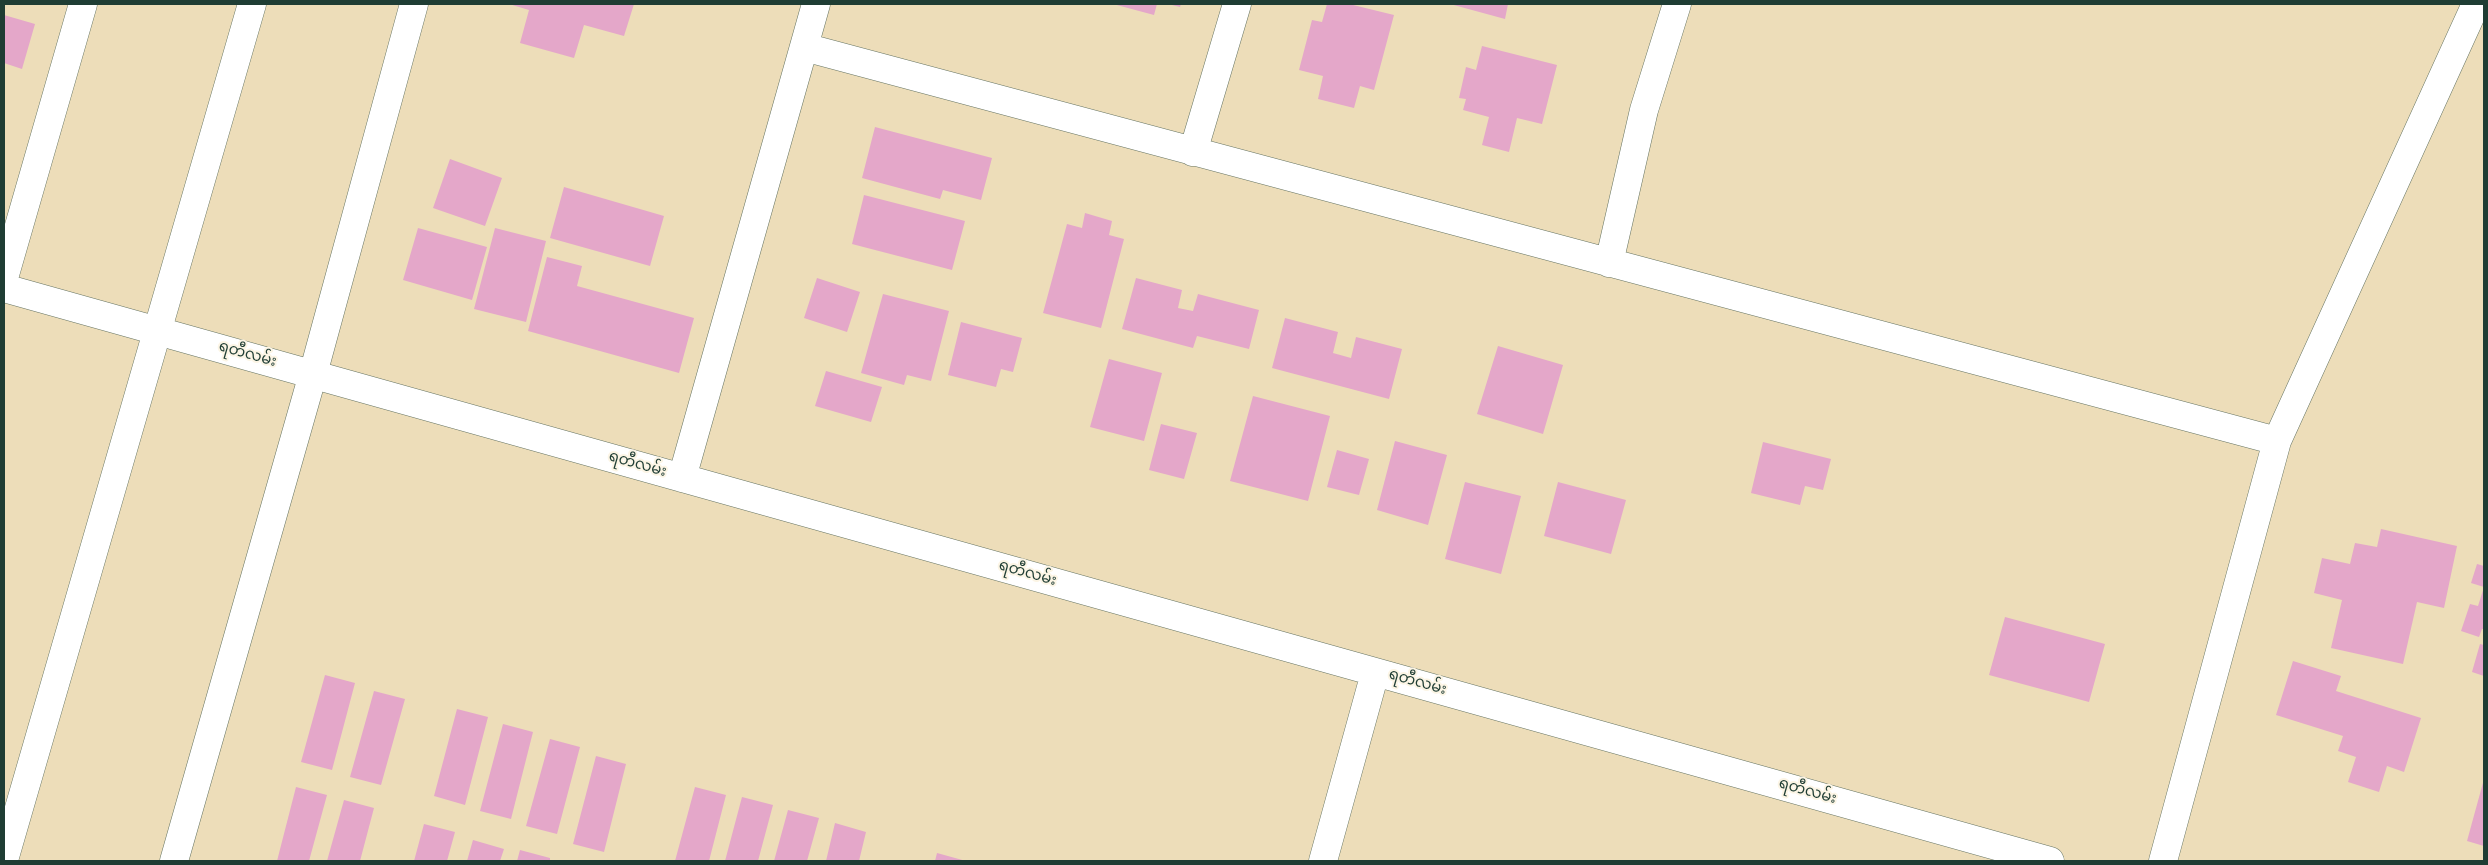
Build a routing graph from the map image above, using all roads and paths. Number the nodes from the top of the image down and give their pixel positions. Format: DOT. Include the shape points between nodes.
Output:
graph roads {
  1 [pos="83,4"];
  2 [pos="252,4"];
  3 [pos="414,4"];
  4 [pos="816,4"];
  5 [pos="1237,4"];
  6 [pos="1677,4"];
  7 [pos="2476,4"];
  8 [pos="804,47"];
  9 [pos="1193,152"];
  10 [pos="1609,263"];
  11 [pos="4,278"];
  12 [pos="4,288"];
  13 [pos="158,332"];
  14 [pos="313,374"];
  15 [pos="2277,441"];
  16 [pos="682,478"];
  17 [pos="1375,672"];
  18 [pos="4,860"];
  19 [pos="174,861"];
  20 [pos="1324,861"];
  21 [pos="2050,861"];
  22 [pos="2163,861"];
  1 -- 11 [label="street"];
  2 -- 13 [label="street"];
  3 -- 14 [label="street"];
  4 -- 8 [label="street"];
  5 -- 9 [label="street"];
  6 -- 10 [label="street" via="1644,110"];
  7 -- 15 [label="street"];
  8 -- 9 [label="street"];
  8 -- 16 [label="street"];
  9 -- 10 [label="street"];
  10 -- 15 [label="street"];
  12 -- 13 [label="street, ရတီလမ်း"];
  13 -- 14 [label="street, ရတီလမ်း"];
  13 -- 18 [label="street"];
  14 -- 16 [label="street, ရတီလမ်း"];
  14 -- 19 [label="street"];
  15 -- 22 [label="street"];
  16 -- 17 [label="street, ရတီလမ်း"];
  17 -- 20 [label="street"];
  17 -- 21 [label="street, ရတီလမ်း"];
}
